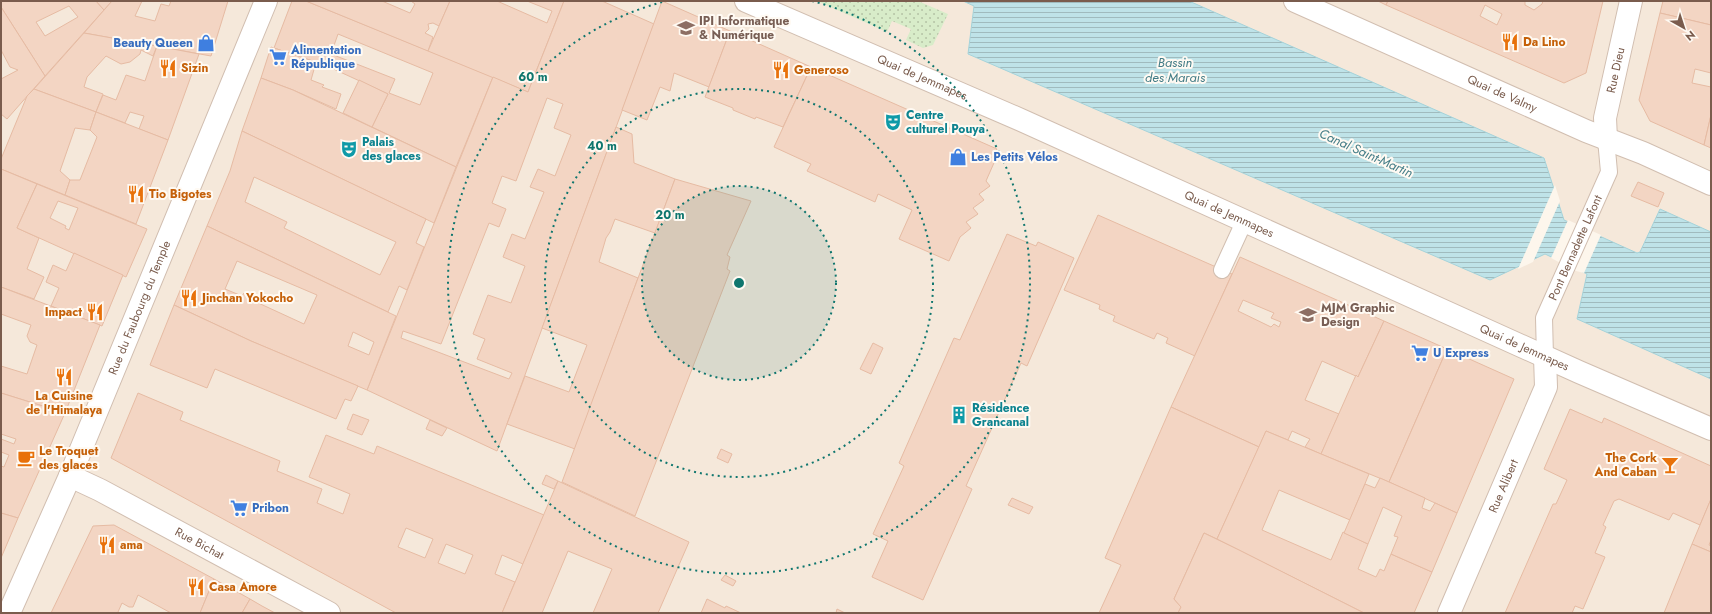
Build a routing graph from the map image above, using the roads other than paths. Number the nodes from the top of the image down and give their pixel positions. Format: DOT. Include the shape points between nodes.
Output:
graph roads {
  1 [pos="266,1"];
  2 [pos="746,1"];
  3 [pos="1295,1"];
  4 [pos="1631,1"];
  5 [pos="1606,139"];
  6 [pos="1711,184"];
  7 [pos="1244,222"];
  8 [pos="1222,270"];
  9 [pos="1545,357"];
  10 [pos="1711,429"];
  11 [pos="70,476"];
  12 [pos="9,613"];
  13 [pos="329,613"];
  14 [pos="1449,613"];
  1 -- 11 [label="street, Rue du Faubourg du Temple"];
  2 -- 7 [label="street, Quai de Jemmapes" via="1021,120"];
  3 -- 5 [label="street, Quai de Valmy"];
  4 -- 5 [label="street, Rue Dieu" via="1605,118"];
  5 -- 6 [label="street, Quai de Valmy"];
  5 -- 9 [label="lane, Pont Bernadette Lafont" via="1609,172 1544,318"];
  7 -- 8 [label="lane"];
  7 -- 9 [label="street, Quai de Jemmapes"];
  9 -- 10 [label="street, Quai de Jemmapes"];
  9 -- 14 [label="street, Rue Alibert" via="1546,387"];
  11 -- 12 [label="street, Rue du Faubourg du Temple"];
  11 -- 13 [label="street, Rue Bichat"];
}
